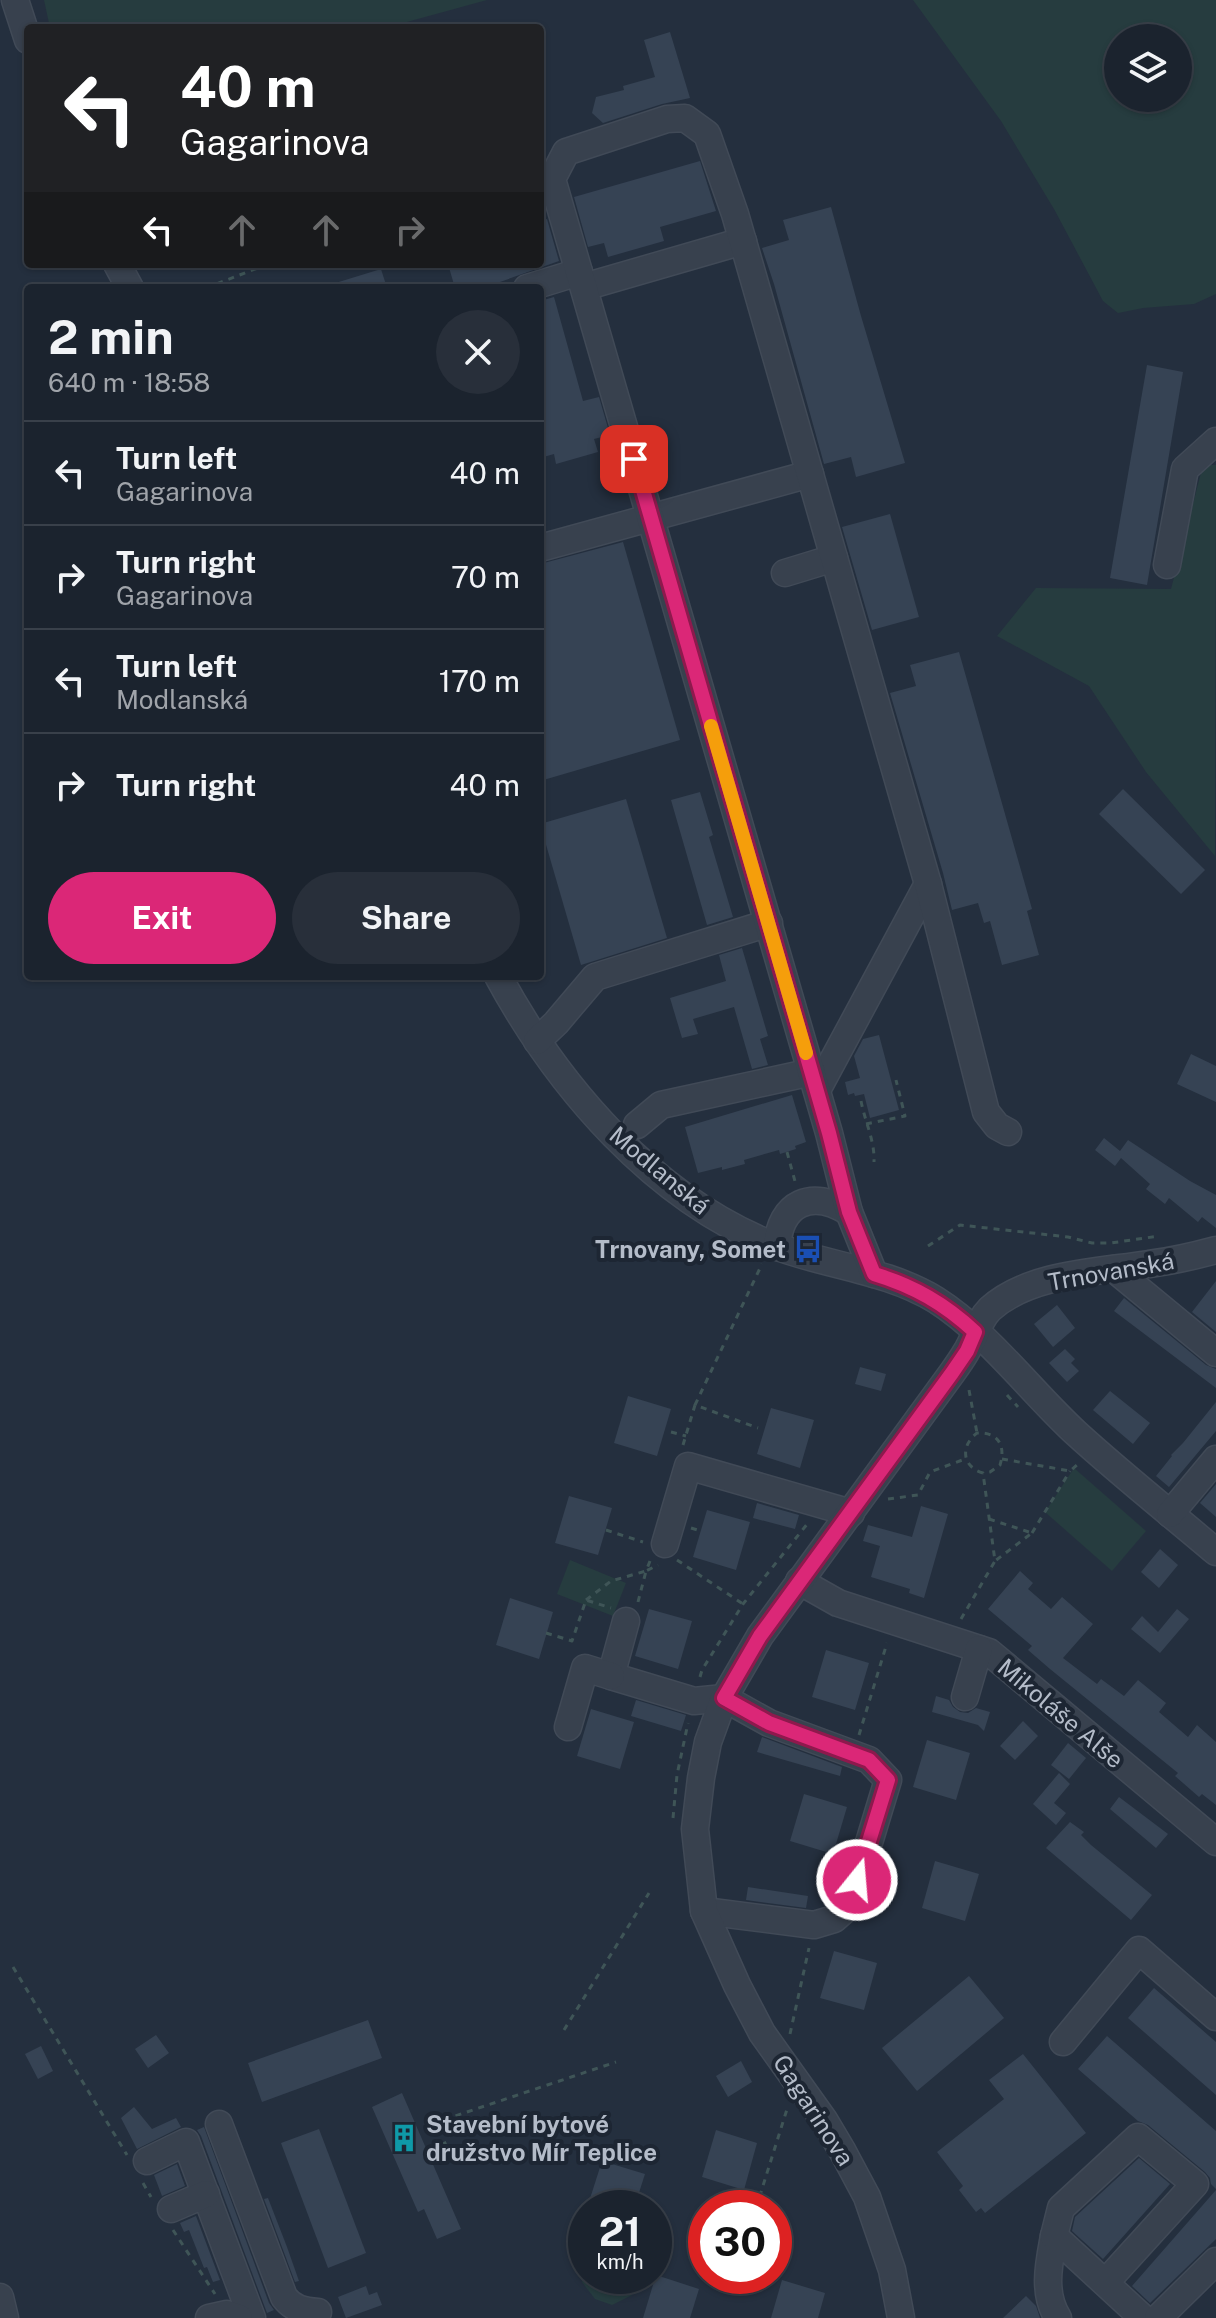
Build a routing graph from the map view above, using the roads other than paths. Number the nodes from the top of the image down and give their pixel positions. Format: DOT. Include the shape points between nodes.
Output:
graph roads {
  1 [pos="15,0"];
  2 [pos="24,28"];
  3 [pos="743,241"];
  4 [pos="582,280"];
  5 [pos="544,286"];
  6 [pos="1216,441"];
  7 [pos="810,474"];
  8 [pos="650,517"];
  9 [pos="544,547"];
  10 [pos="834,558"];
  11 [pos="1167,565"];
  12 [pos="785,573"];
  13 [pos="928,884"];
  14 [pos="769,923"];
  15 [pos="500,980"];
  16 [pos="537,1041"];
  17 [pos="814,1081"];
  18 [pos="637,1125"];
  19 [pos="1008,1132"];
  20 [pos="849,1212"];
  21 [pos="774,1245"];
  22 [pos="1216,1250"];
  23 [pos="1114,1269"];
  24 [pos="874,1274"];
  25 [pos="975,1332"];
  26 [pos="1216,1353"];
  27 [pos="1216,1459"];
  28 [pos="851,1513"];
  29 [pos="1170,1514"];
  30 [pos="1216,1552"];
  31 [pos="662,1553"];
  32 [pos="799,1581"];
  33 [pos="620,1614"];
  34 [pos="979,1649"];
  35 [pos="611,1676"];
  36 [pos="965,1697"];
  37 [pos="724,1698"];
  38 [pos="568,1727"];
  39 [pos="1216,1842"];
  40 [pos="704,1911"];
  41 [pos="1216,2017"];
  42 [pos="1063,2042"];
  43 [pos="219,2124"];
  44 [pos="147,2161"];
  45 [pos="206,2194"];
  46 [pos="171,2209"];
  47 [pos="1054,2236"];
  48 [pos="1216,2261"];
  49 [pos="1105,2283"];
  50 [pos="0,2297"];
  51 [pos="317,2310"];
  52 [pos="5,2318"];
  53 [pos="209,2318"];
  54 [pos="239,2318"];
  55 [pos="252,2318"];
  56 [pos="901,2318"];
  57 [pos="1058,2318"];
  58 [pos="1143,2318"];
  59 [pos="1158,2318"];
  1 -- 2 [label="street"];
  3 -- 4 [label="street"];
  3 -- 4 [label="street" via="707,134 685,118 667,119 566,152 552,179"];
  3 -- 7 [label="street"];
  4 -- 5 [label="street"];
  4 -- 8 [label="street"];
  6 -- 11 [label="street" via="1185,469"];
  7 -- 8 [label="street"];
  7 -- 10 [label="street"];
  8 -- 9 [label="street"];
  8 -- 14 [label="street"];
  10 -- 12 [label="street"];
  10 -- 13 [label="street"];
  13 -- 17 [label="street"];
  13 -- 19 [label="street" via="986,1112"];
  14 -- 16 [label="street" via="595,977"];
  14 -- 17 [label="street"];
  15 -- 16 [label="street, Modlanská"];
  16 -- 21 [label="street, Modlanská" via="638,1158 688,1200"];
  17 -- 18 [label="street" via="661,1105"];
  17 -- 20 [label="street"];
  20 -- 21 [label="street" via="835,1204 804,1201 782,1221"];
  20 -- 24 [label="street"];
  21 -- 24 [label="street, Modlanská"];
  22 -- 23 [label="street, Trnovanská"];
  23 -- 25 [label="street, Trnovanská" via="1028,1287 989,1310"];
  23 -- 26 [label="street"];
  24 -- 25 [label="street, Modlanská" via="913,1287"];
  25 -- 28 [label="street, Gagarinova" via="952,1373"];
  25 -- 29 [label="street, Modlanská" via="1076,1434"];
  27 -- 29 [label="street"];
  28 -- 31 [label="street" via="688,1466"];
  28 -- 32 [label="street, Gagarinova"];
  29 -- 30 [label="street, Modlanská"];
  32 -- 34 [label="street, Mikoláše Alše" via="838,1603"];
  32 -- 37 [label="street, Gagarinova"];
  33 -- 35 [label="street"];
  34 -- 36 [label="street"];
  34 -- 39 [label="street, Mikoláše Alše"];
  35 -- 37 [label="street" via="694,1701"];
  35 -- 38 [label="street" via="585,1668"];
  37 -- 40 [label="street, Gagarinova" via="708,1742 695,1829"];
  37 -- 40 [label="street" via="769,1723 869,1760 888,1780 850,1905 834,1919 814,1925"];
  40 -- 56 [label="street, Gagarinova" via="762,2033 824,2120 867,2197 892,2270"];
  41 -- 42 [label="street" via="1139,1950"];
  43 -- 51 [label="street" via="284,2297 304,2311"];
  44 -- 45 [label="street" via="186,2142"];
  45 -- 46 [label="street"];
  45 -- 55 [label="street"];
  47 -- 49 [label="street"];
  47 -- 49 [label="street" via="1061,2208 1138,2137 1195,2184"];
  47 -- 57 [label="street" via="1047,2275"];
  48 -- 59 [label="street"];
  49 -- 58 [label="street"];
  50 -- 52 [label="street"];
  53 -- 54 [label="street"];
}
